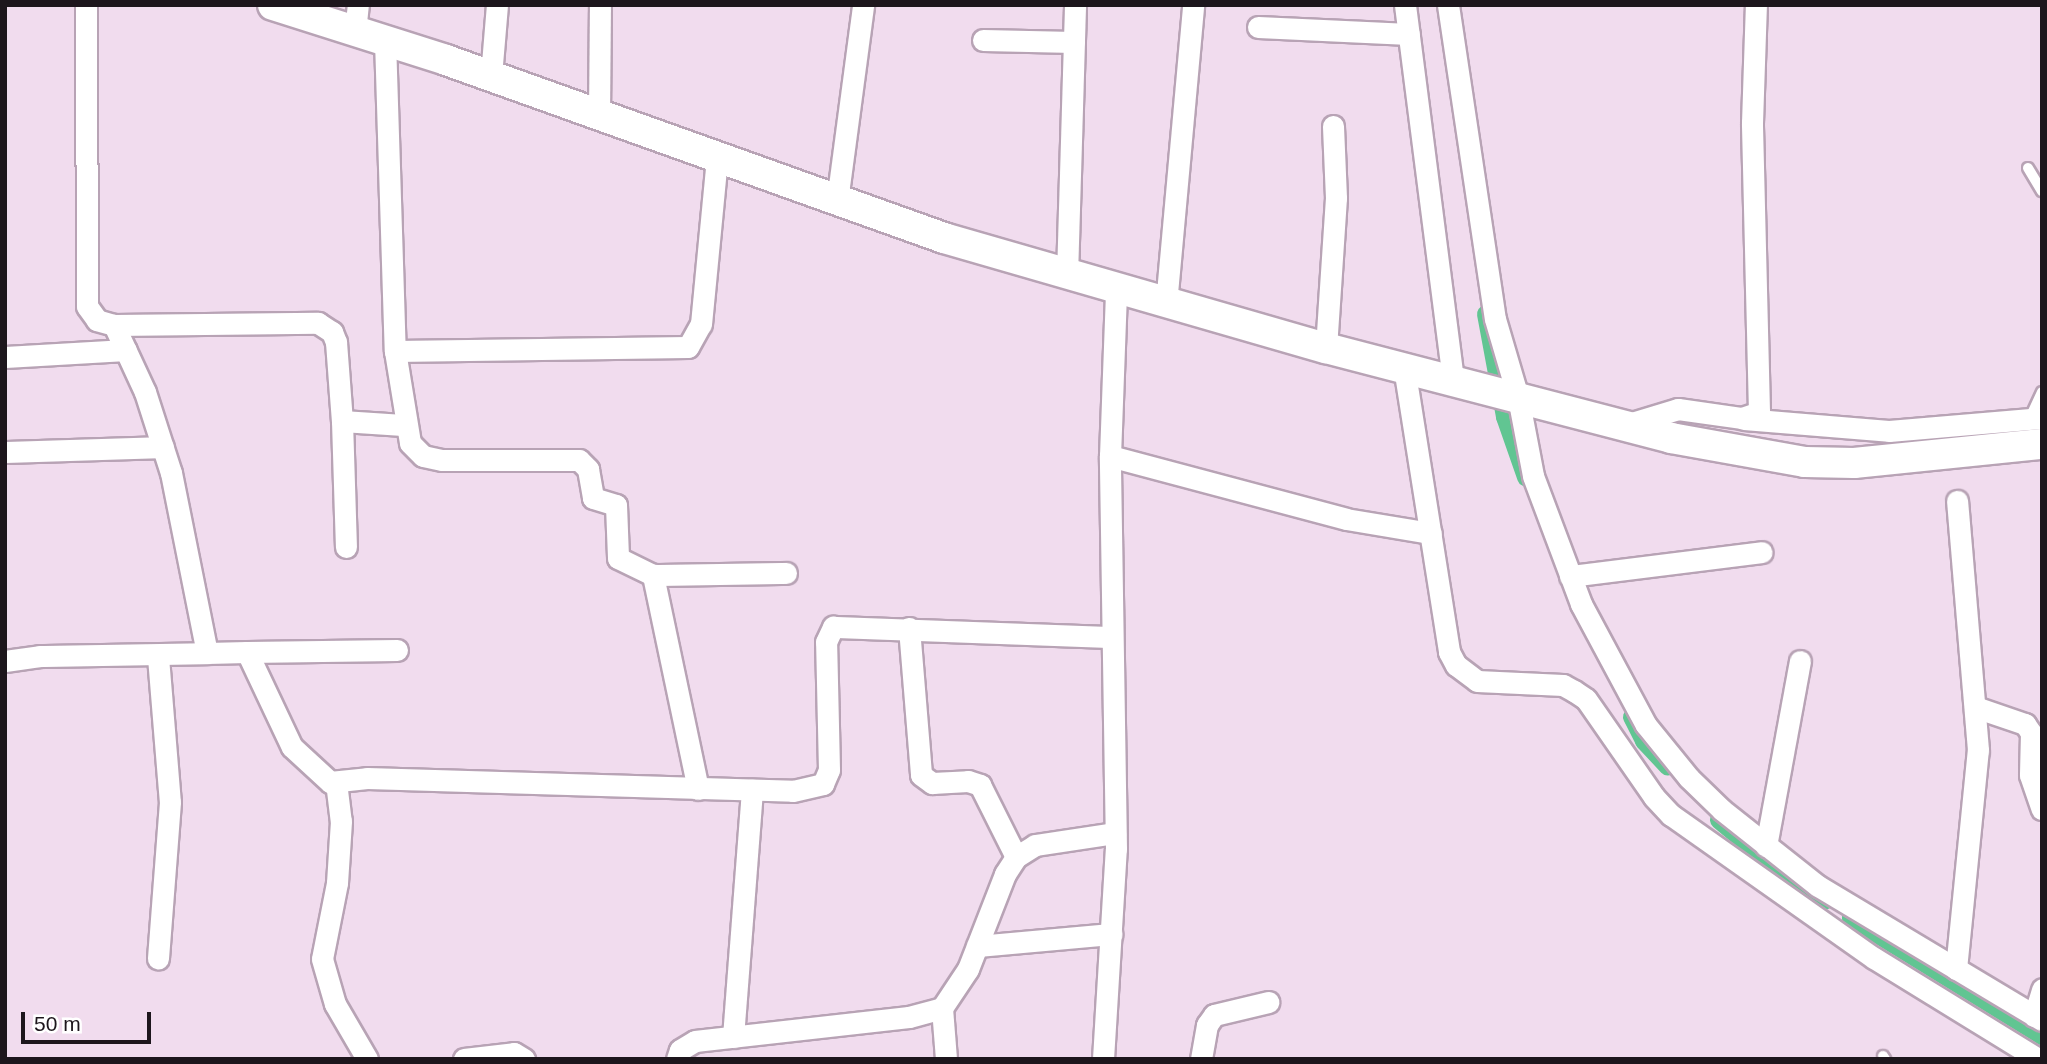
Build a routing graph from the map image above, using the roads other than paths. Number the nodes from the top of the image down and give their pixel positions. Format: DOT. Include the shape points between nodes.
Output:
graph roads {
  1 [pos="86,5"];
  2 [pos="273,5"];
  3 [pos="497,5"];
  4 [pos="600,5"];
  5 [pos="863,5"];
  6 [pos="1075,5"];
  7 [pos="1193,5"];
  8 [pos="1405,5"];
  9 [pos="1448,5"];
  10 [pos="1756,5"];
  11 [pos="357,18"];
  12 [pos="1258,27"];
  13 [pos="1409,34"];
  14 [pos="385,40"];
  15 [pos="983,40"];
  16 [pos="1074,42"];
  17 [pos="491,76"];
  18 [pos="599,116"];
  19 [pos="1333,126"];
  20 [pos="717,157"];
  21 [pos="2028,168"];
  22 [pos="2042,191"];
  23 [pos="837,201"];
  24 [pos="1067,276"];
  25 [pos="1116,290"];
  26 [pos="1166,304"];
  27 [pos="114,325"];
  28 [pos="1326,348"];
  29 [pos="126,350"];
  30 [pos="395,351"];
  31 [pos="5,357"];
  32 [pos="1404,367"];
  33 [pos="1464,383"];
  34 [pos="2042,392"];
  35 [pos="1513,396"];
  36 [pos="1742,418"];
  37 [pos="342,421"];
  38 [pos="403,425"];
  39 [pos="1625,425"];
  40 [pos="2038,427"];
  41 [pos="163,447"];
  42 [pos="5,452"];
  43 [pos="1111,456"];
  44 [pos="1957,501"];
  45 [pos="1431,533"];
  46 [pos="346,547"];
  47 [pos="1762,552"];
  48 [pos="786,573"];
  49 [pos="653,575"];
  50 [pos="1570,576"];
  51 [pos="909,628"];
  52 [pos="1112,637"];
  53 [pos="397,650"];
  54 [pos="247,652"];
  55 [pos="207,653"];
  56 [pos="158,656"];
  57 [pos="5,661"];
  58 [pos="1800,661"];
  59 [pos="1975,707"];
  60 [pos="336,782"];
  61 [pos="698,789"];
  62 [pos="752,790"];
  63 [pos="2042,809"];
  64 [pos="1115,833"];
  65 [pos="1766,846"];
  66 [pos="1016,857"];
  67 [pos="1111,934"];
  68 [pos="977,946"];
  69 [pos="158,959"];
  70 [pos="1956,969"];
  71 [pos="2042,989"];
  72 [pos="1268,1002"];
  73 [pos="942,1008"];
  74 [pos="2038,1018"];
  75 [pos="733,1037"];
  76 [pos="367,1059"];
  77 [pos="464,1059"];
  78 [pos="524,1059"];
  79 [pos="677,1059"];
  80 [pos="946,1059"];
  81 [pos="1103,1059"];
  82 [pos="1200,1059"];
  83 [pos="2038,1059"];
  1 -- 27 [label="street" via="87,306 97,320"];
  2 -- 11 [label="main road"];
  3 -- 17 [label="street"];
  4 -- 18 [label="street"];
  5 -- 23 [label="street"];
  6 -- 16 [label="street"];
  7 -- 26 [label="street"];
  8 -- 13 [label="street"];
  9 -- 35 [label="street" via="1495,319"];
  10 -- 36 [label="street" via="1752,123 1762,402 1759,412"];
  11 -- 14 [label="main road"];
  12 -- 13 [label="street"];
  13 -- 33 [label="street"];
  14 -- 17 [label="main road"];
  14 -- 30 [label="street"];
  15 -- 16 [label="street"];
  16 -- 24 [label="street"];
  17 -- 18 [label="main road"];
  18 -- 20 [label="main road"];
  19 -- 28 [label="street" via="1336,198"];
  20 -- 23 [label="main road"];
  20 -- 30 [label="street" via="701,324 688,347"];
  21 -- 22 [label="lane"];
  23 -- 24 [label="main road"];
  24 -- 25 [label="main road"];
  25 -- 26 [label="main road"];
  25 -- 43 [label="street"];
  26 -- 28 [label="main road"];
  27 -- 29 [label="street"];
  27 -- 37 [label="street" via="326,326 336,342"];
  28 -- 32 [label="main road"];
  29 -- 31 [label="street"];
  29 -- 41 [label="street"];
  30 -- 38 [label="street"];
  32 -- 33 [label="main road"];
  32 -- 45 [label="street"];
  33 -- 35 [label="main road"];
  34 -- 40 [label="lane"];
  35 -- 39 [label="main road"];
  35 -- 50 [label="street" via="1533,476"];
  36 -- 39 [label="street" via="1678,409"];
  36 -- 40 [label="street" via="1889,432"];
  37 -- 38 [label="street"];
  37 -- 46 [label="street"];
  38 -- 49 [label="street" via="410,443 423,456 584,463 593,498 616,505 618,558"];
  39 -- 40 [label="main road" via="1805,462 1842,463"];
  41 -- 42 [label="street"];
  41 -- 55 [label="street"];
  43 -- 45 [label="street" via="1311,510"];
  43 -- 52 [label="street"];
  44 -- 59 [label="street"];
  45 -- 83 [label="street" via="1449,652 1464,674 1477,681 1563,685 1586,699 1671,816 1874,958"];
  47 -- 50 [label="street"];
  48 -- 49 [label="street"];
  49 -- 61 [label="street"];
  50 -- 65 [label="street" via="1609,662 1658,742 1697,786"];
  51 -- 52 [label="street"];
  51 -- 62 [label="street" via="833,627 826,642 828,770 823,784 811,790"];
  51 -- 66 [label="street" via="921,775 932,783 968,780 980,785"];
  52 -- 64 [label="street"];
  53 -- 54 [label="street"];
  54 -- 55 [label="street"];
  54 -- 60 [label="street" via="292,747 325,780"];
  55 -- 56 [label="street"];
  56 -- 57 [label="street" via="40,656"];
  56 -- 69 [label="street" via="170,802"];
  58 -- 65 [label="street"];
  59 -- 63 [label="street" via="2025,724 2031,733 2030,775"];
  59 -- 70 [label="street" via="1977,779"];
  60 -- 61 [label="street" via="367,778"];
  60 -- 76 [label="street" via="341,821 337,883 322,959 335,1004"];
  61 -- 62 [label="street"];
  62 -- 75 [label="street"];
  64 -- 66 [label="street" via="1035,845"];
  64 -- 67 [label="street"];
  65 -- 70 [label="street" via="1818,886"];
  66 -- 68 [label="street"];
  67 -- 68 [label="street"];
  67 -- 81 [label="street"];
  68 -- 73 [label="street"];
  70 -- 74 [label="street"];
  71 -- 74 [label="street"];
  72 -- 82 [label="street" via="1214,1015 1207,1025"];
  73 -- 75 [label="street" via="909,1017"];
  73 -- 80 [label="street"];
  75 -- 79 [label="street" via="695,1041 680,1050"];
  77 -- 78 [label="street" via="504,1053"];
}
